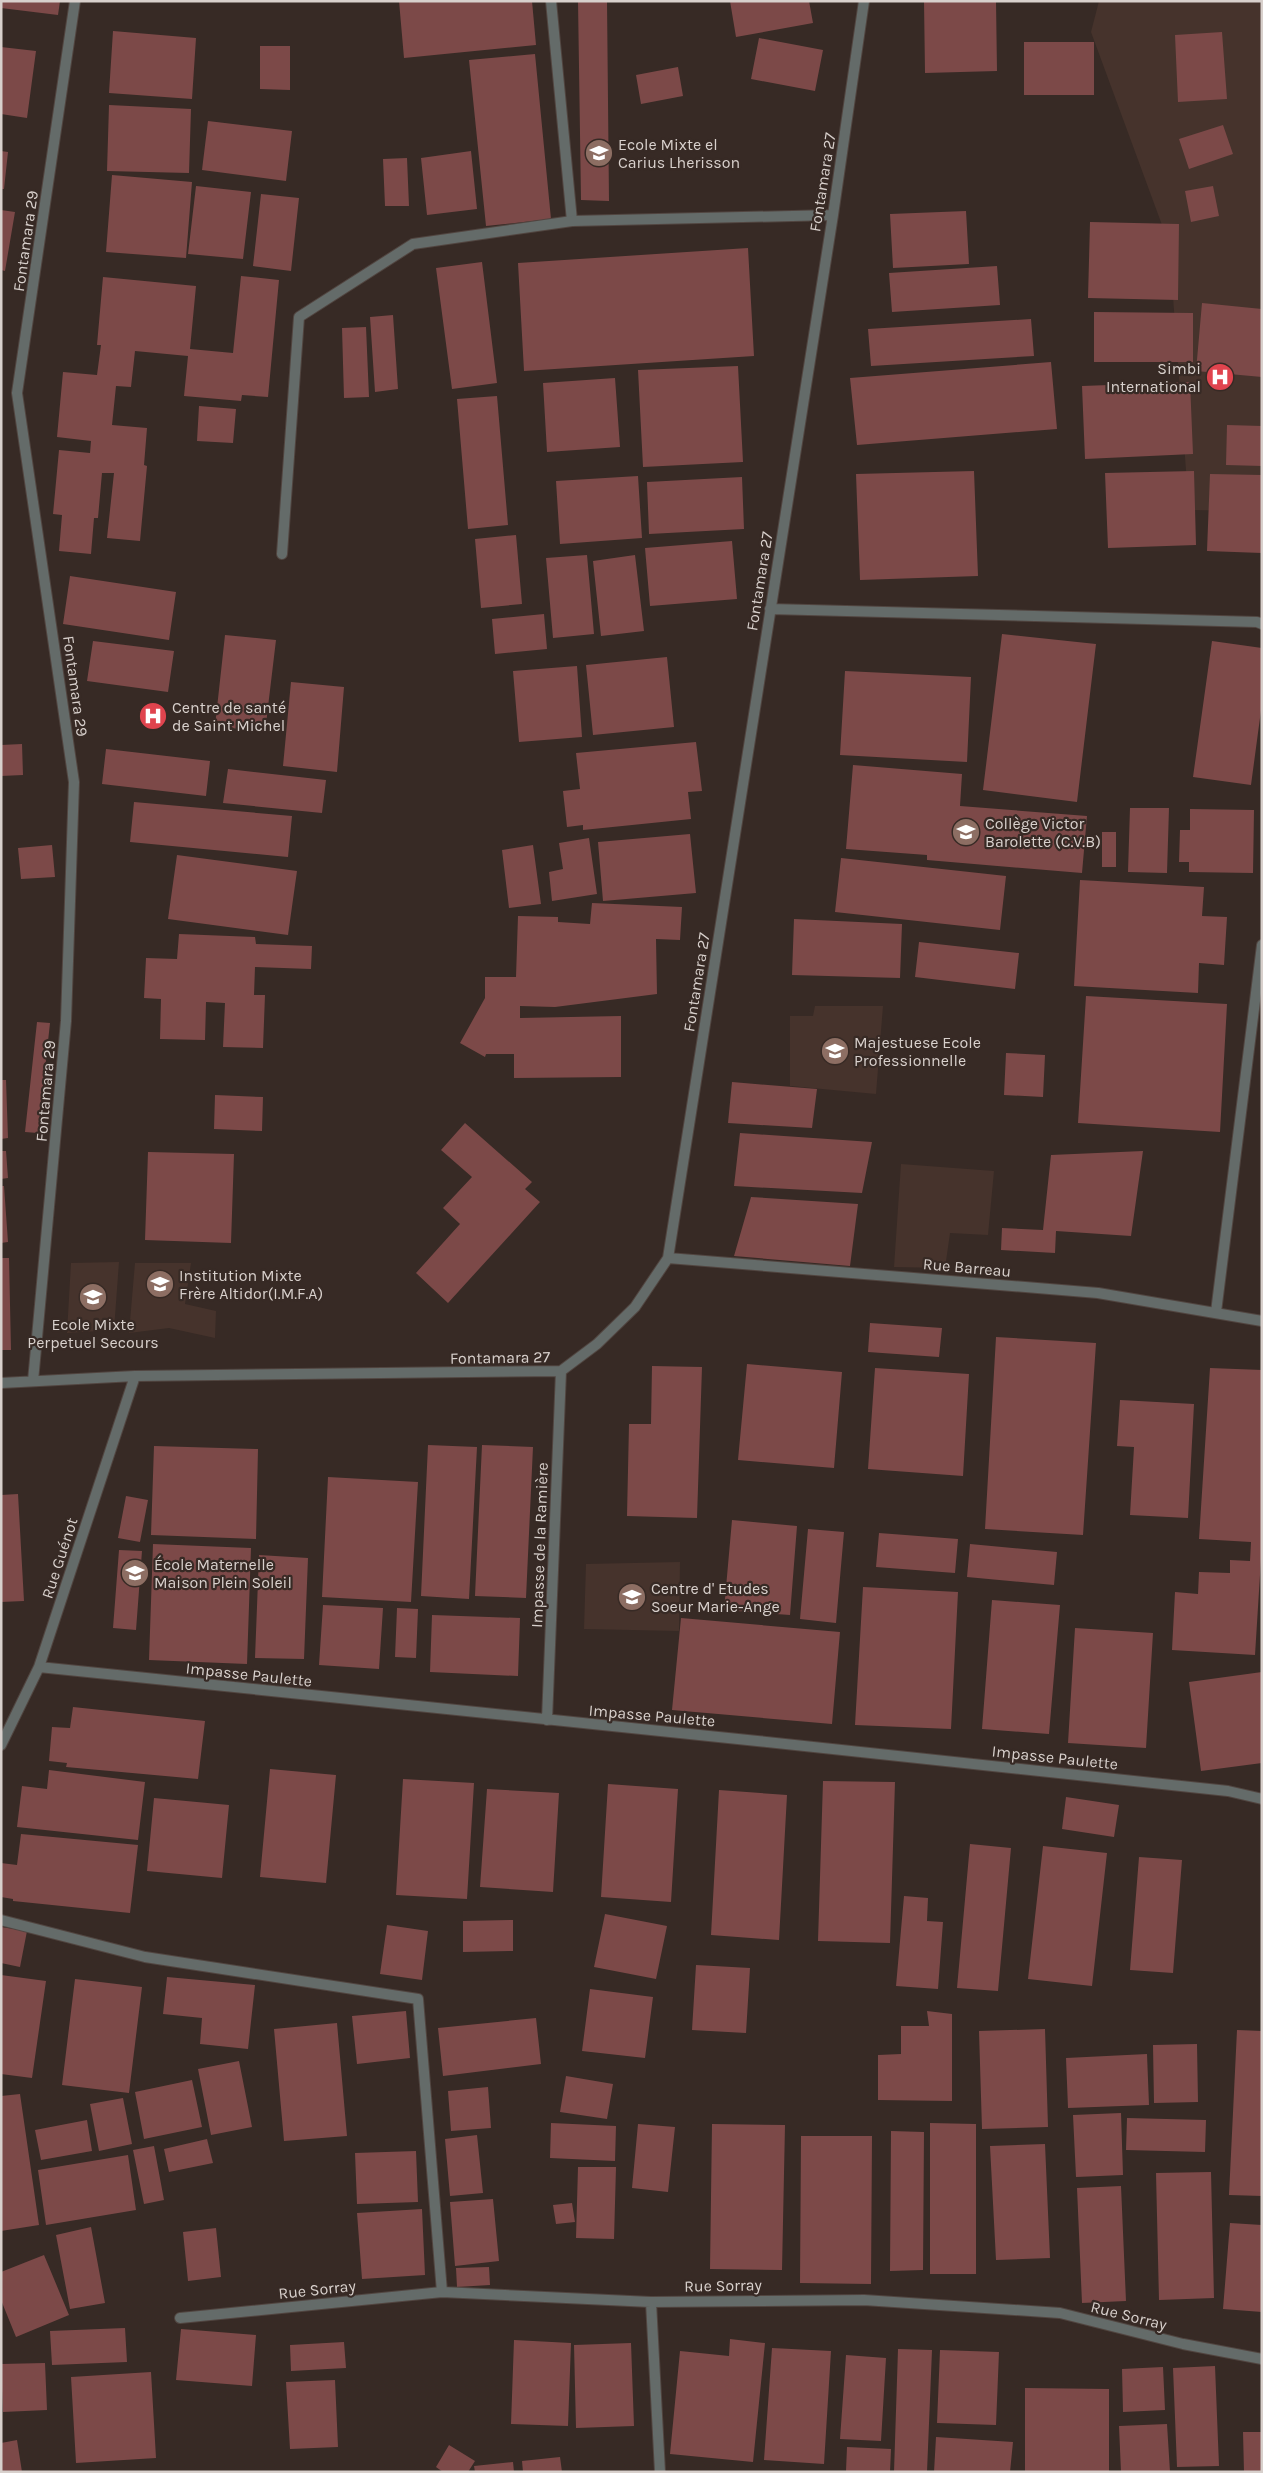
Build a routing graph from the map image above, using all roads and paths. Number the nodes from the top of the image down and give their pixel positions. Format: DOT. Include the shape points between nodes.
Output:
graph roads {
  1 [pos="75,1"];
  2 [pos="551,1"];
  3 [pos="864,1"];
  4 [pos="832,215"];
  5 [pos="572,221"];
  6 [pos="282,554"];
  7 [pos="770,609"];
  8 [pos="1262,624"];
  9 [pos="1262,945"];
  10 [pos="668,1258"];
  11 [pos="1216,1312"];
  12 [pos="1262,1321"];
  13 [pos="560,1371"];
  14 [pos="135,1376"];
  15 [pos="33,1381"];
  16 [pos="1,1383"];
  17 [pos="39,1667"];
  18 [pos="547,1720"];
  19 [pos="1,1745"];
  20 [pos="1262,1799"];
  21 [pos="1,1920"];
  22 [pos="442,2292"];
  23 [pos="652,2302"];
  24 [pos="180,2318"];
  25 [pos="1262,2359"];
  26 [pos="660,2472"];
  1 -- 15 [label="street, Fontamara 29" via="18,393 74,782 66,1021"];
  2 -- 5 [label="street"];
  3 -- 4 [label="street, Fontamara 27"];
  4 -- 5 [label="street"];
  4 -- 7 [label="street, Fontamara 27"];
  5 -- 6 [label="street" via="413,244 299,317"];
  7 -- 8 [label="street"];
  7 -- 10 [label="street, Fontamara 27"];
  9 -- 11 [label="street"];
  10 -- 11 [label="street, Rue Barreau" via="1098,1293"];
  10 -- 13 [label="street, Fontamara 27" via="636,1307 597,1344"];
  11 -- 12 [label="street, Rue Barreau"];
  13 -- 14 [label="street, Fontamara 27"];
  13 -- 18 [label="street, Impasse de la Ramière"];
  14 -- 15 [label="street, Fontamara 27"];
  14 -- 17 [label="street, Rue Guénot"];
  15 -- 16 [label="street, Fontamara 27"];
  17 -- 18 [label="street, Impasse Paulette"];
  17 -- 19 [label="street, Rue Guénot"];
  18 -- 20 [label="street, Impasse Paulette" via="1228,1791"];
  21 -- 22 [label="street" via="145,1957 418,1999"];
  22 -- 23 [label="street, Rue Sorray"];
  22 -- 24 [label="street, Rue Sorray"];
  23 -- 25 [label="street, Rue Sorray" via="864,2300 1060,2313 1183,2344"];
  23 -- 26 [label="street"];
}
